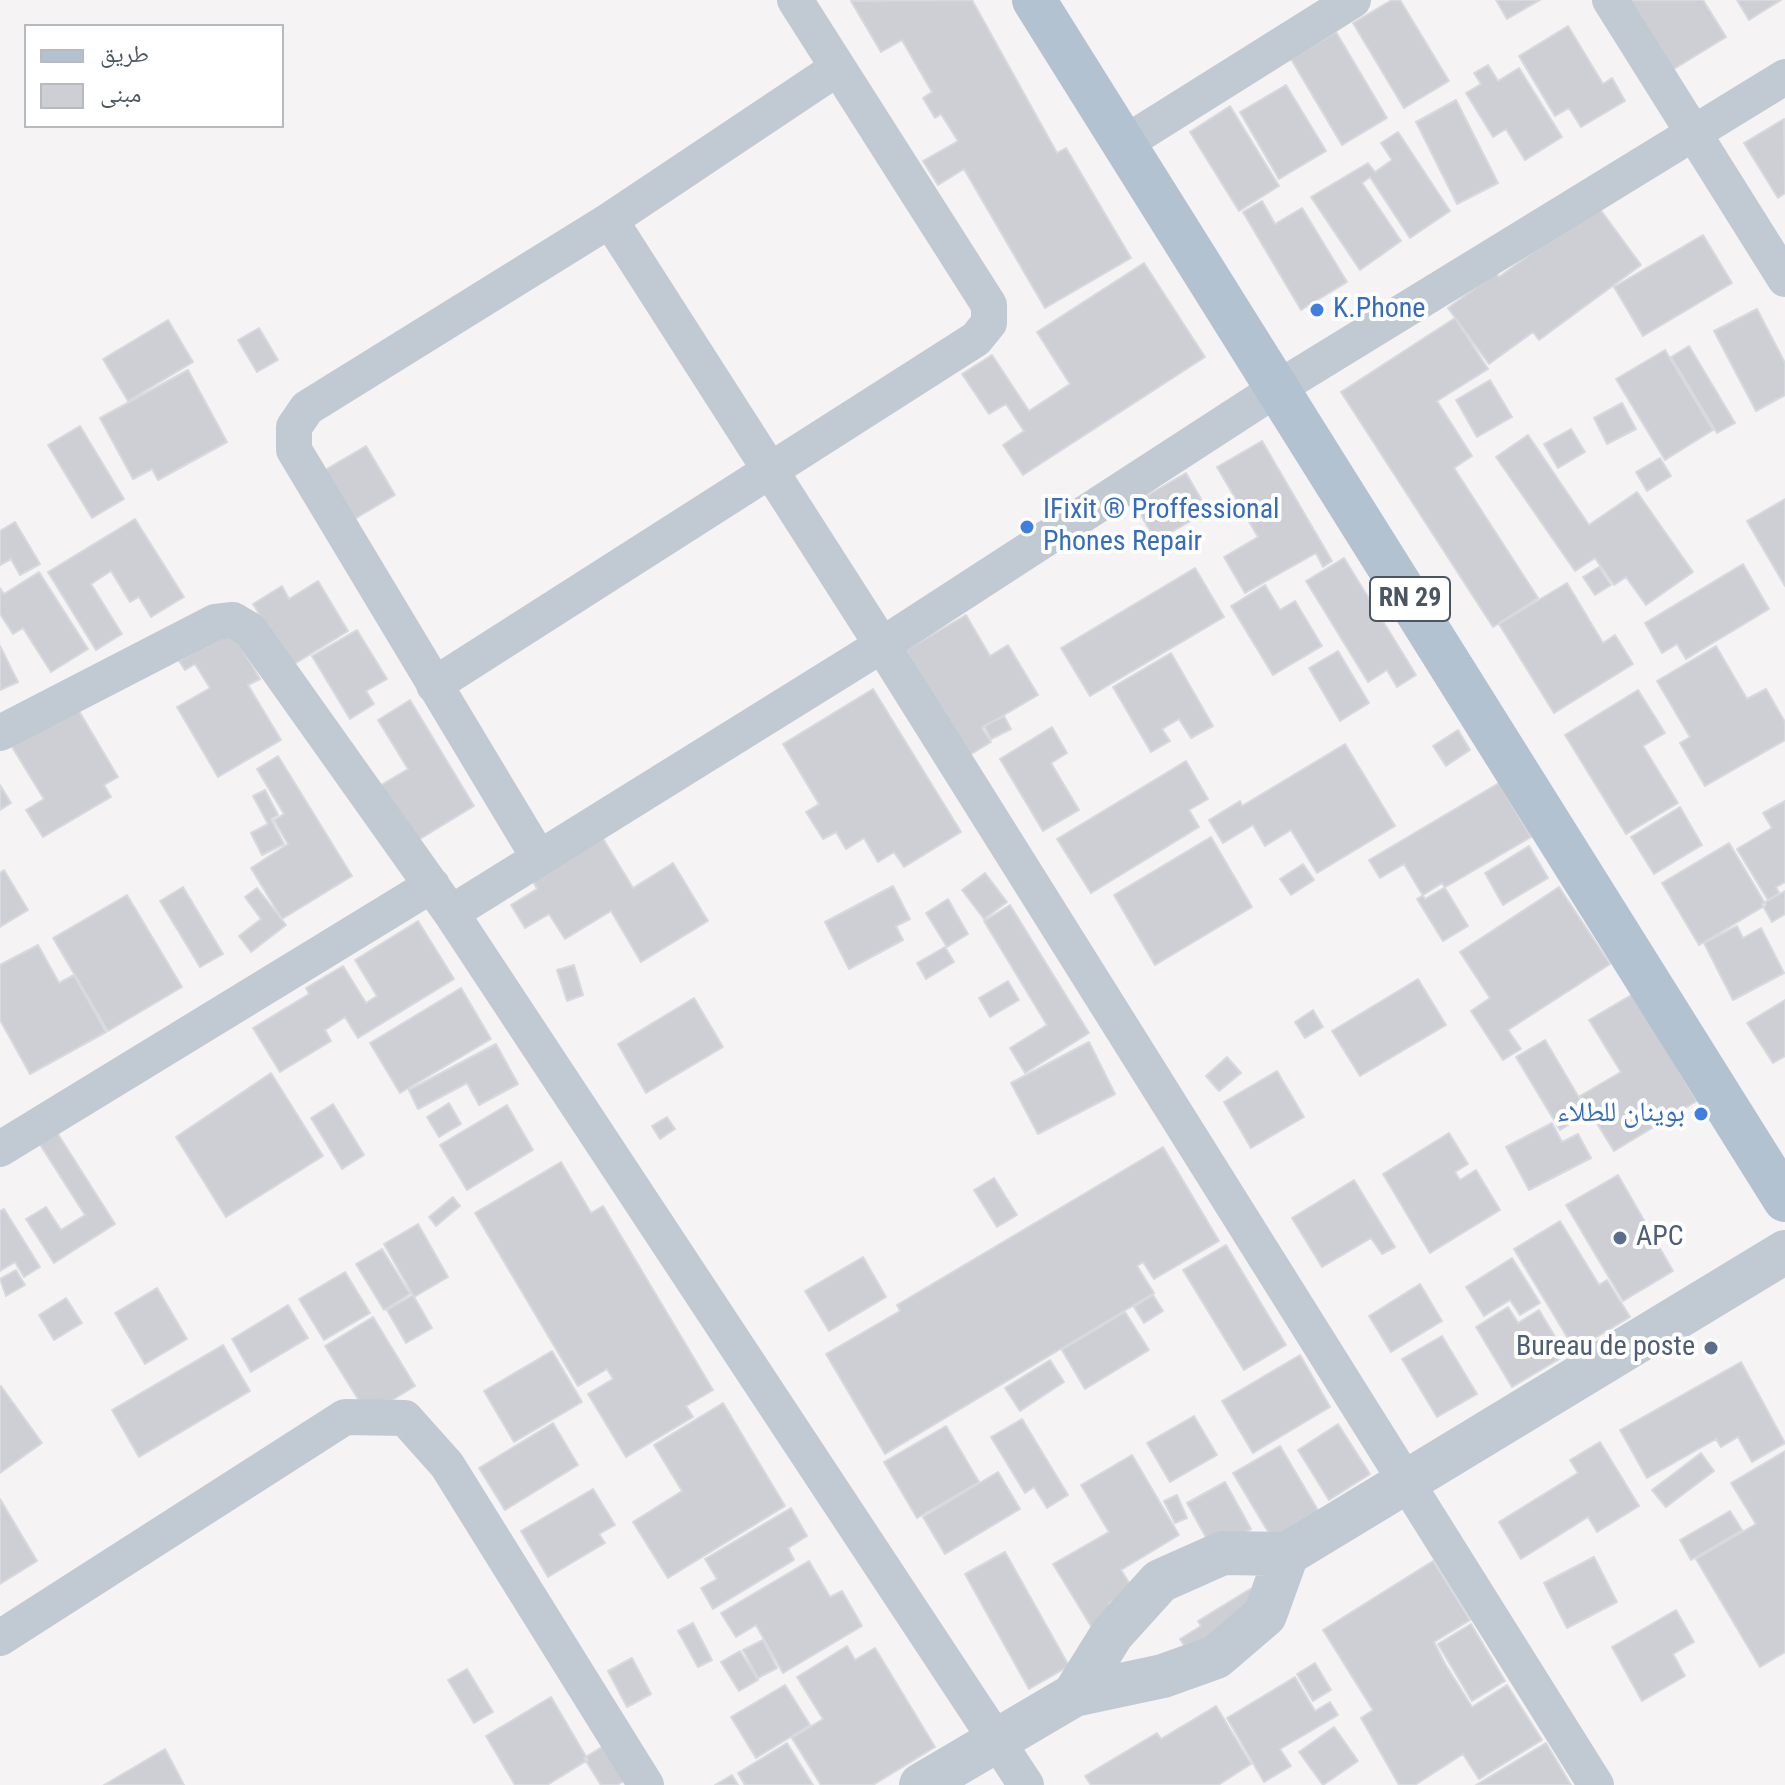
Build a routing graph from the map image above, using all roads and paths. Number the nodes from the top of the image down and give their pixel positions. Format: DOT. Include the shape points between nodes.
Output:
graph roads {
  1 [pos="795,0"];
  2 [pos="1034,0"];
  3 [pos="1353,0"];
  4 [pos="1610,0"];
  5 [pos="836,69"];
  6 [pos="1785,77"];
  7 [pos="1693,133"];
  8 [pos="1125,143"];
  9 [pos="610,220"];
  10 [pos="1785,279"];
  11 [pos="1278,388"];
  12 [pos="770,474"];
  13 [pos="882,645"];
  14 [pos="434,685"];
  15 [pos="0,733"];
  16 [pos="539,858"];
  17 [pos="441,899"];
  18 [pos="0,1149"];
  19 [pos="1785,1200"];
  20 [pos="1785,1252"];
  21 [pos="1407,1481"];
  22 [pos="1287,1554"];
  23 [pos="0,1638"];
  24 [pos="1074,1695"];
  25 [pos="997,1737"];
  26 [pos="646,1785"];
  27 [pos="921,1785"];
  28 [pos="1026,1785"];
  29 [pos="1596,1785"];
  1 -- 5 [label="street"];
  2 -- 8 [label="main road, RN 29"];
  3 -- 8 [label="street"];
  4 -- 7 [label="street"];
  5 -- 9 [label="street"];
  5 -- 12 [label="street" via="989,305 989,323 976,339"];
  6 -- 7 [label="street"];
  7 -- 10 [label="street"];
  7 -- 11 [label="street"];
  8 -- 11 [label="main road, RN 29"];
  9 -- 12 [label="street"];
  9 -- 14 [label="street" via="307,408 294,427 294,450"];
  11 -- 13 [label="street"];
  11 -- 19 [label="main road, RN 29"];
  12 -- 13 [label="street"];
  12 -- 14 [label="street"];
  13 -- 16 [label="street"];
  13 -- 21 [label="street"];
  14 -- 16 [label="street"];
  15 -- 17 [label="street" via="215,622 233,620 250,630"];
  16 -- 17 [label="street"];
  17 -- 18 [label="street"];
  17 -- 25 [label="street"];
  20 -- 21 [label="street"];
  21 -- 22 [label="street"];
  21 -- 29 [label="street"];
  22 -- 24 [label="street" via="1223,1553 1160,1581 1112,1634"];
  22 -- 24 [label="street" via="1265,1615 1216,1657 1163,1676"];
  23 -- 26 [label="street" via="345,1417 405,1418 447,1465"];
  24 -- 25 [label="street"];
  25 -- 27 [label="street"];
  25 -- 28 [label="street"];
}
